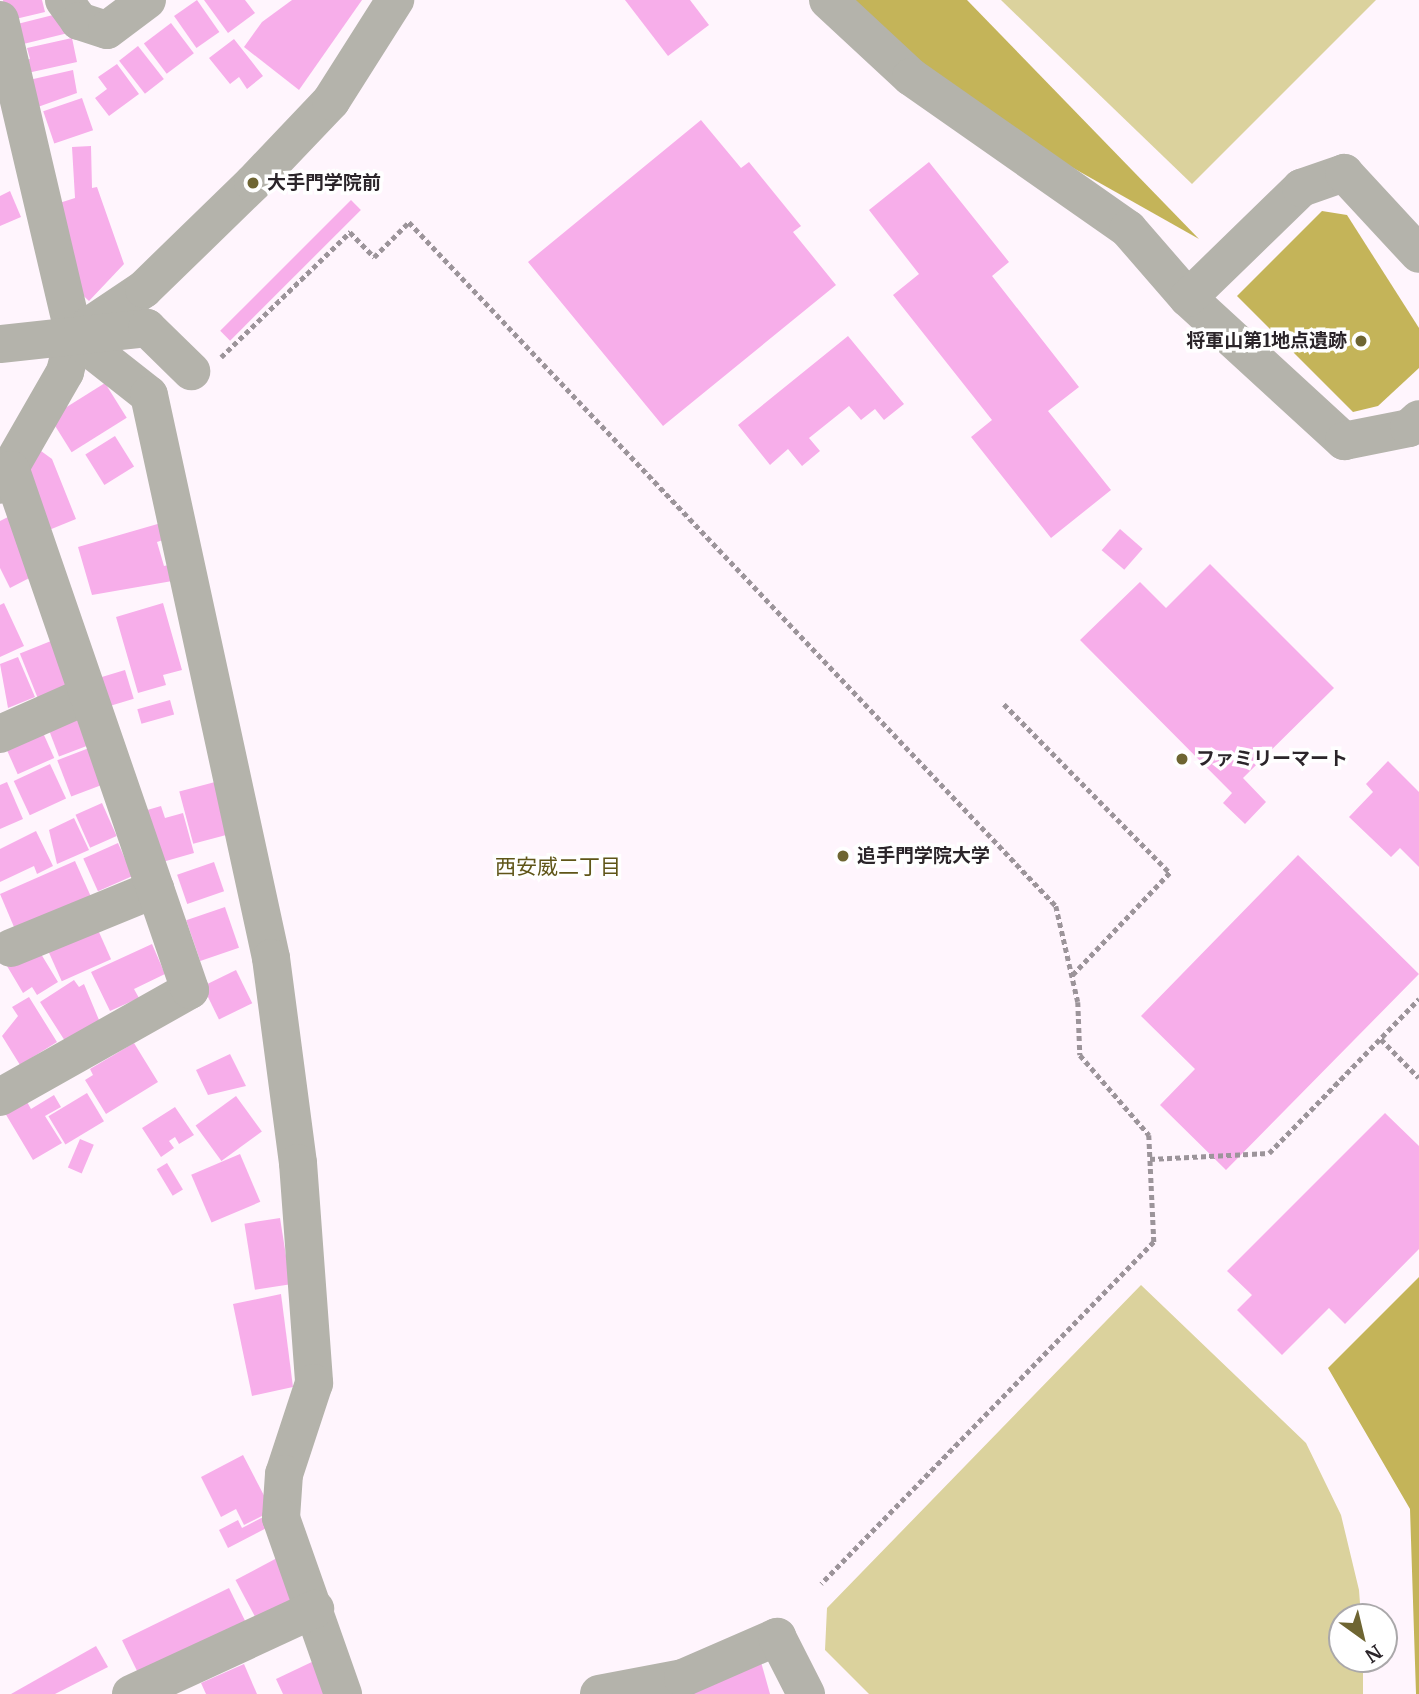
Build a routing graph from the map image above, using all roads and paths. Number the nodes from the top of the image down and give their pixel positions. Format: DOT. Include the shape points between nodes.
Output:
graph roads {
  1 [pos="64,0"];
  2 [pos="147,0"];
  3 [pos="395,0"];
  4 [pos="828,0"];
  5 [pos="0,20"];
  6 [pos="1419,254"];
  7 [pos="1188,298"];
  8 [pos="74,336"];
  9 [pos="0,344"];
  10 [pos="199,362"];
  11 [pos="1419,419"];
  12 [pos="6,478"];
  13 [pos="88,695"];
  14 [pos="1003,704"];
  15 [pos="0,734"];
  16 [pos="155,889"];
  17 [pos="11,948"];
  18 [pos="1072,976"];
  19 [pos="1419,999"];
  20 [pos="1381,1039"];
  21 [pos="1419,1078"];
  22 [pos="0,1097"];
  23 [pos="1150,1159"];
  24 [pos="821,1584"];
  25 [pos="315,1609"];
  26 [pos="131,1694"];
  27 [pos="343,1694"];
  28 [pos="599,1694"];
  29 [pos="806,1694"];
  1 -- 2 [label="street" via="79,20 107,30"];
  3 -- 8 [label="street" via="331,101 144,289"];
  4 -- 7 [label="street" via="911,78 1128,229"];
  5 -- 8 [label="street"];
  6 -- 7 [label="street" via="1344,173 1301,188"];
  7 -- 11 [label="street" via="1344,441 1409,428"];
  8 -- 9 [label="street"];
  8 -- 10 [label="street" via="148,328"];
  8 -- 12 [label="street" via="65,372"];
  8 -- 25 [label="street" via="149,395 271,958 298,1163 314,1383 284,1474 281,1518"];
  10 -- 18 [label="path" via="216,362 350,232 374,257 409,222 1056,906"];
  12 -- 13 [label="street"];
  13 -- 15 [label="street"];
  13 -- 16 [label="street"];
  14 -- 18 [label="path" via="1170,873"];
  16 -- 17 [label="street"];
  16 -- 22 [label="street" via="190,990"];
  18 -- 23 [label="path" via="1080,1055 1149,1135"];
  19 -- 20 [label="path"];
  20 -- 21 [label="path"];
  20 -- 23 [label="path" via="1269,1153"];
  23 -- 24 [label="path" via="1154,1242"];
  25 -- 26 [label="street"];
  25 -- 27 [label="street"];
  28 -- 29 [label="street" via="683,1678 778,1637"];
}
